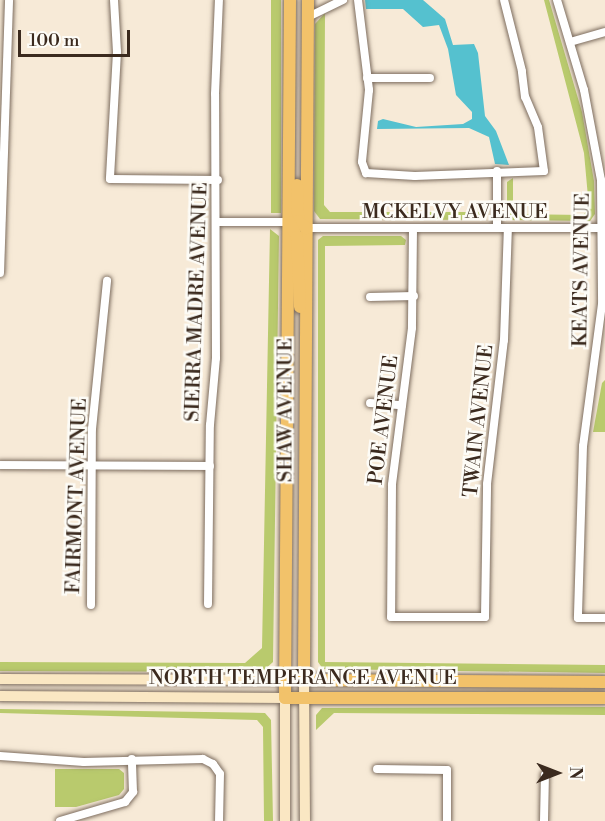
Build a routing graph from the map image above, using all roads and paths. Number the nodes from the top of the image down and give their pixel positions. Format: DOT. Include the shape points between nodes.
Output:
graph roads {
  1 [pos="9,0"];
  2 [pos="114,0"];
  3 [pos="219,0"];
  4 [pos="290,0"];
  5 [pos="308,0"];
  6 [pos="343,0"];
  7 [pos="358,0"];
  8 [pos="504,0"];
  9 [pos="557,0"];
  10 [pos="308,17"];
  11 [pos="605,32"];
  12 [pos="570,42"];
  13 [pos="368,78"];
  14 [pos="430,78"];
  15 [pos="290,115"];
  16 [pos="497,171"];
  17 [pos="218,180"];
  18 [pos="217,222"];
  19 [pos="288,222"];
  20 [pos="306,228"];
  21 [pos="413,228"];
  22 [pos="497,228"];
  23 [pos="508,228"];
  24 [pos="603,228"];
  25 [pos="0,273"];
  26 [pos="604,275"];
  27 [pos="107,281"];
  28 [pos="414,296"];
  29 [pos="370,297"];
  30 [pos="306,334"];
  31 [pos="595,370"];
  32 [pos="605,370"];
  33 [pos="370,403"];
  34 [pos="402,405"];
  35 [pos="0,465"];
  36 [pos="92,465"];
  37 [pos="210,466"];
  38 [pos="208,604"];
  39 [pos="91,605"];
  40 [pos="391,617"];
  41 [pos="605,618"];
  42 [pos="0,680"];
  43 [pos="285,680"];
  44 [pos="304,680"];
  45 [pos="605,682"];
  46 [pos="0,696"];
  47 [pos="285,698"];
  48 [pos="304,698"];
  49 [pos="605,698"];
  50 [pos="0,756"];
  51 [pos="132,759"];
  52 [pos="377,769"];
  53 [pos="545,775"];
  54 [pos="60,821"];
  55 [pos="219,821"];
  56 [pos="285,821"];
  57 [pos="305,821"];
  58 [pos="447,821"];
  59 [pos="544,821"];
  1 -- 25 [label="street"];
  2 -- 17 [label="street" via="117,52 110,179"];
  3 -- 17 [label="street, SIERRA MADRE AVENUE" via="215,94"];
  4 -- 15 [label="main road, SHAW AVENUE"];
  5 -- 10 [label="main road, SHAW AVENUE"];
  6 -- 10 [label="street"];
  7 -- 13 [label="street"];
  8 -- 16 [label="street" via="525,97 538,128 544,171"];
  9 -- 12 [label="street, KEATS AVENUE"];
  10 -- 20 [label="main road, SHAW AVENUE"];
  11 -- 12 [label="street"];
  12 -- 24 [label="street, KEATS AVENUE" via="595,137"];
  13 -- 14 [label="street"];
  13 -- 16 [label="street" via="369,110 362,162 366,173 415,176"];
  15 -- 19 [label="main road, SHAW AVENUE"];
  15 -- 20 [label="main road" via="296,153 297,217"];
  16 -- 22 [label="street"];
  17 -- 18 [label="street, SIERRA MADRE AVENUE"];
  18 -- 19 [label="street"];
  18 -- 37 [label="street, SIERRA MADRE AVENUE"];
  19 -- 30 [label="main road" via="297,237 297,292"];
  19 -- 43 [label="main road, SHAW AVENUE"];
  20 -- 21 [label="street, MCKELVY AVENUE"];
  20 -- 30 [label="main road, SHAW AVENUE"];
  21 -- 22 [label="street, MCKELVY AVENUE"];
  21 -- 28 [label="street, POE AVENUE"];
  22 -- 23 [label="street, MCKELVY AVENUE"];
  23 -- 24 [label="street, MCKELVY AVENUE"];
  23 -- 40 [label="street, TWAIN AVENUE" via="504,340 487,484 485,617"];
  24 -- 26 [label="street, KEATS AVENUE"];
  26 -- 31 [label="street, KEATS AVENUE"];
  27 -- 36 [label="street, FAIRMONT AVENUE"];
  28 -- 29 [label="street"];
  28 -- 34 [label="street, POE AVENUE"];
  30 -- 44 [label="main road, SHAW AVENUE"];
  31 -- 32 [label="street"];
  31 -- 41 [label="street, KEATS AVENUE" via="580,492 578,618"];
  33 -- 34 [label="street"];
  34 -- 40 [label="street, POE AVENUE" via="392,485"];
  35 -- 36 [label="street"];
  36 -- 37 [label="street"];
  36 -- 39 [label="street, FAIRMONT AVENUE"];
  37 -- 38 [label="street, SIERRA MADRE AVENUE"];
  42 -- 43 [label="main road, NORTH TEMPERANCE AVENUE"];
  43 -- 44 [label="main road, NORTH TEMPERANCE AVENUE"];
  43 -- 47 [label="main road, SHAW AVENUE"];
  44 -- 45 [label="main road, NORTH TEMPERANCE AVENUE"];
  44 -- 48 [label="main road, SHAW AVENUE"];
  46 -- 47 [label="main road, NORTH TEMPERANCE AVENUE"];
  47 -- 48 [label="main road, NORTH TEMPERANCE AVENUE"];
  47 -- 56 [label="main road, SHAW AVENUE"];
  48 -- 49 [label="main road, NORTH TEMPERANCE AVENUE"];
  48 -- 57 [label="main road, SHAW AVENUE"];
  50 -- 51 [label="street" via="84,762"];
  51 -- 54 [label="street" via="133,792 125,802"];
  51 -- 55 [label="street" via="203,759 213,764 220,774"];
  52 -- 58 [label="street" via="447,770"];
  53 -- 59 [label="street"];
}
